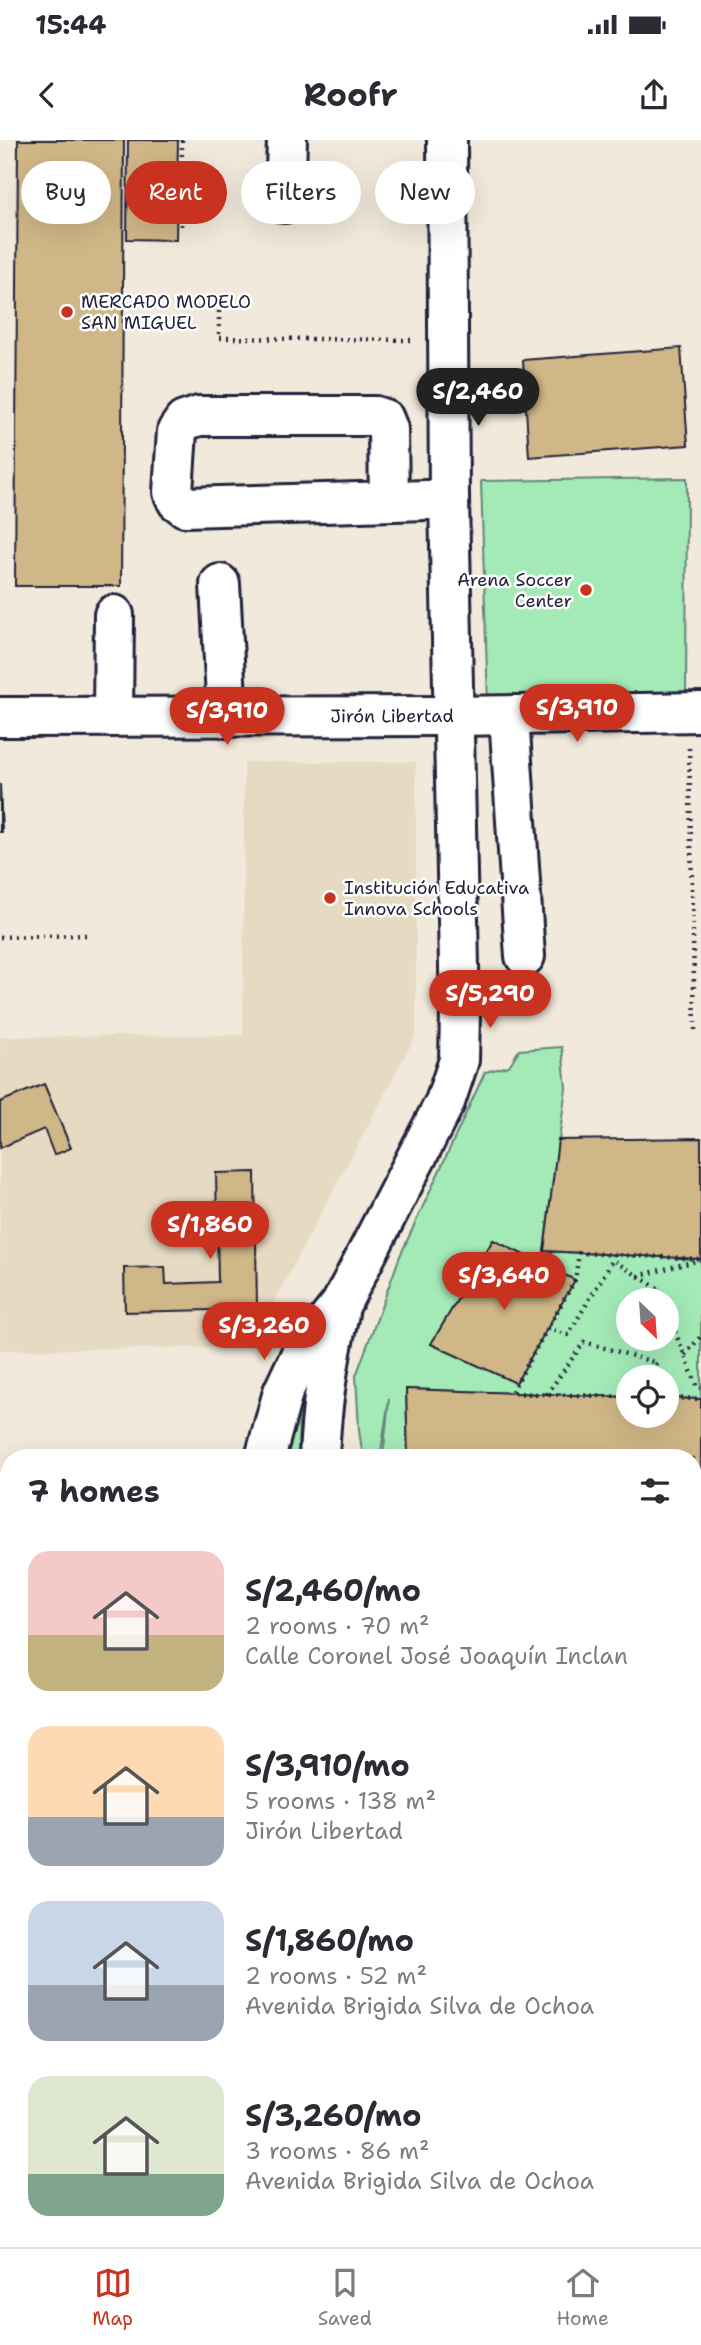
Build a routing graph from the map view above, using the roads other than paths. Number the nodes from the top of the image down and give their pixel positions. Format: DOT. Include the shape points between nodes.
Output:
graph roads {
  1 [pos="287,140"];
  2 [pos="447,140"];
  3 [pos="286,161"];
  4 [pos="449,499"];
  5 [pos="388,501"];
  6 [pos="220,584"];
  7 [pos="114,615"];
  8 [pos="454,716"];
  9 [pos="509,716"];
  10 [pos="0,717"];
  11 [pos="113,717"];
  12 [pos="226,718"];
  13 [pos="695,727"];
  14 [pos="524,956"];
  15 [pos="341,1304"];
  16 [pos="267,1449"];
  17 [pos="319,1449"];
  1 -- 3 [label="street"];
  2 -- 4 [label="street"];
  4 -- 5 [label="street"];
  4 -- 8 [label="street"];
  5 -- 5 [label="street" via="185,507 173,492 177,431 184,421 199,416 384,419 388,429"];
  6 -- 12 [label="street"];
  7 -- 11 [label="street"];
  8 -- 9 [label="street, Jirón Libertad"];
  8 -- 12 [label="street, Jirón Libertad"];
  8 -- 15 [label="street" via="459,1060 444,1102"];
  9 -- 13 [label="street, Jirón Libertad"];
  9 -- 14 [label="street"];
  10 -- 11 [label="street, Jirón Libertad"];
  11 -- 12 [label="street, Jirón Libertad"];
  15 -- 16 [label="street" via="301,1354 283,1392"];
  15 -- 17 [label="street" via="326,1370"];
}
